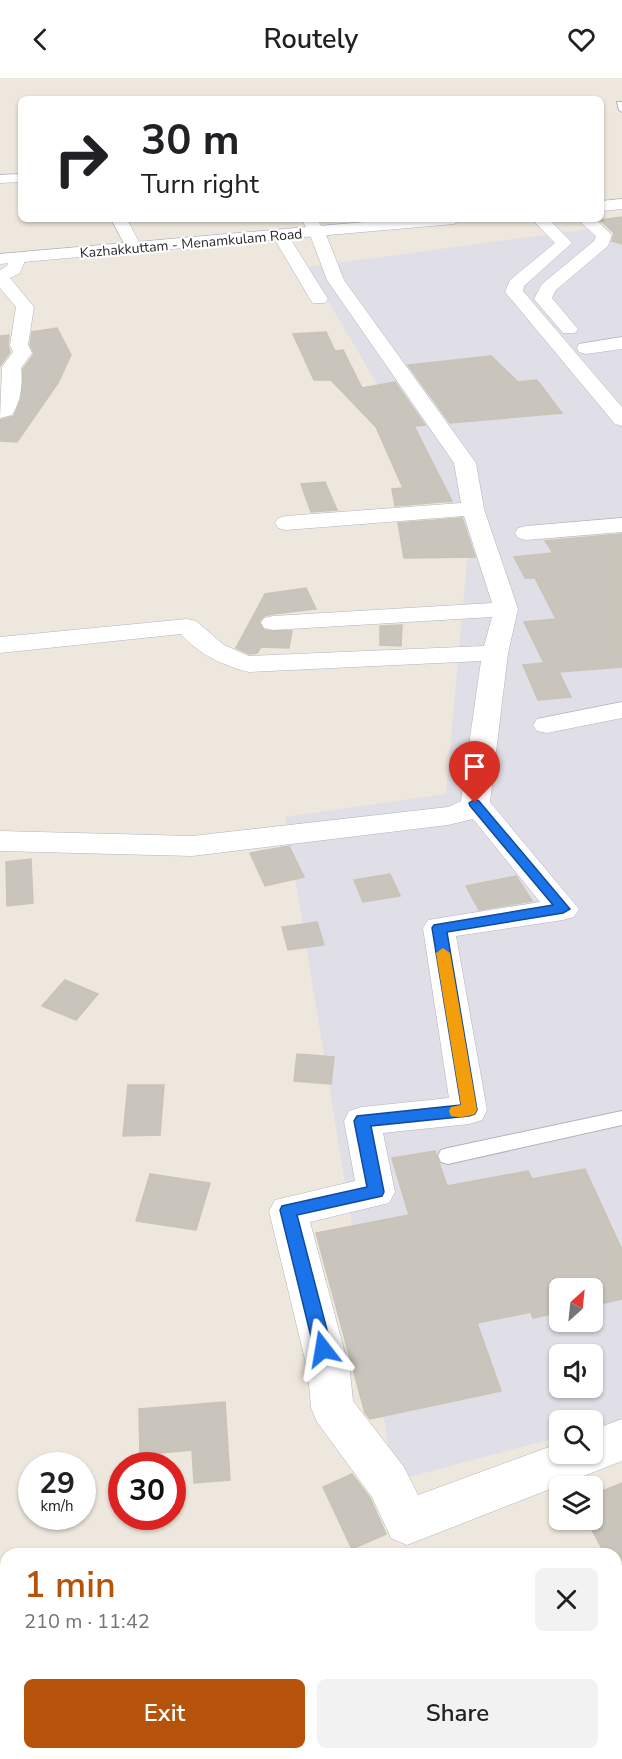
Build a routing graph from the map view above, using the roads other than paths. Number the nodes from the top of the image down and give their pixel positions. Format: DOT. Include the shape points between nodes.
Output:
graph roads {
  1 [pos="18,178"];
  2 [pos="0,180"];
  3 [pos="622,204"];
  4 [pos="604,206"];
  5 [pos="121,222"];
  6 [pos="394,222"];
  7 [pos="543,222"];
  8 [pos="589,222"];
  9 [pos="313,226"];
  10 [pos="622,233"];
  11 [pos="604,235"];
  12 [pos="280,236"];
  13 [pos="564,243"];
  14 [pos="134,248"];
  15 [pos="9,259"];
  16 [pos="319,298"];
  17 [pos="622,343"];
  18 [pos="586,348"];
  19 [pos="582,374"];
  20 [pos="0,412"];
  21 [pos="622,420"];
  22 [pos="472,509"];
  23 [pos="286,523"];
  24 [pos="622,525"];
  25 [pos="526,533"];
  26 [pos="506,609"];
  27 [pos="273,622"];
  28 [pos="0,645"];
  29 [pos="495,653"];
  30 [pos="622,710"];
  31 [pos="547,725"];
  32 [pos="475,803"];
  33 [pos="0,841"];
  34 [pos="622,1118"];
  35 [pos="448,1156"];
  36 [pos="622,1440"];
  37 [pos="603,1447"];
  38 [pos="560,1464"];
  1 -- 2 [label="street"];
  3 -- 4 [label="main road"];
  5 -- 14 [label="street"];
  6 -- 9 [label="main road, Kazhakkuttam - Menamkulam Road"];
  7 -- 13 [label="street"];
  8 -- 11 [label="street"];
  9 -- 12 [label="main road, Kazhakkuttam - Menamkulam Road"];
  9 -- 22 [label="street" via="336,280 465,463"];
  10 -- 11 [label="street"];
  11 -- 13 [label="street"];
  11 -- 18 [label="street" via="602,243 548,288 543,299"];
  12 -- 14 [label="main road, Kazhakkuttam - Menamkulam Road"];
  12 -- 16 [label="street"];
  13 -- 19 [label="street" via="516,284 514,292"];
  14 -- 15 [label="main road, Kazhakkuttam - Menamkulam Road"];
  15 -- 20 [label="street" via="14,269 0,276 25,307 20,345 23,353 11,367 14,378 9,400 5,411"];
  17 -- 18 [label="street"];
  18 -- 19 [label="street" via="603,367"];
  19 -- 21 [label="street"];
  22 -- 23 [label="street"];
  22 -- 26 [label="street"];
  24 -- 25 [label="street"];
  26 -- 27 [label="street"];
  26 -- 29 [label="street"];
  28 -- 29 [label="street" via="187,626 224,656 249,664"];
  29 -- 32 [label="street"];
  30 -- 31 [label="street"];
  32 -- 33 [label="street" via="471,809 448,816 192,846"];
  32 -- 38 [label="street" via="563,909 439,928 469,1110 362,1121 376,1192 288,1210 329,1372 332,1408 388,1482 407,1522"];
  34 -- 35 [label="lane"];
  36 -- 37 [label="street"];
}
